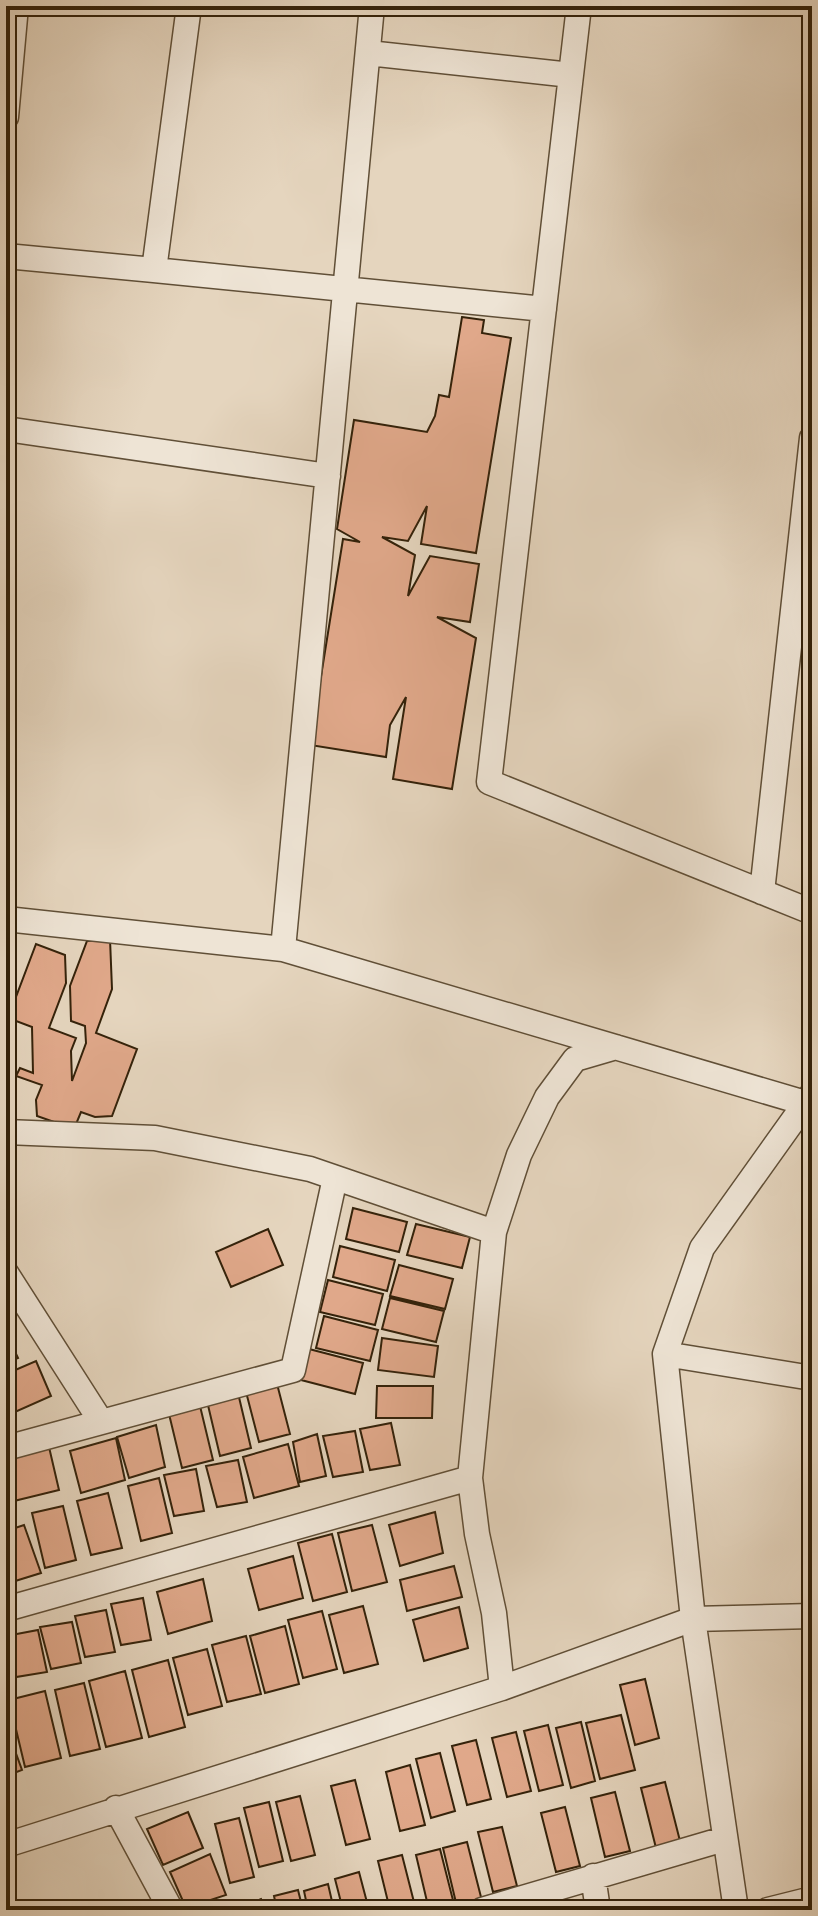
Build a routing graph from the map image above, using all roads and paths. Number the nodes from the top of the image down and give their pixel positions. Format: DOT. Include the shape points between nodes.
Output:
graph roads {
  1 [pos="16,6"];
  2 [pos="189,6"];
  3 [pos="372,6"];
  4 [pos="579,6"];
  5 [pos="368,53"];
  6 [pos="571,75"];
  7 [pos="6,117"];
  8 [pos="6,256"];
  9 [pos="154,270"];
  10 [pos="346,287"];
  11 [pos="544,309"];
  12 [pos="6,429"];
  13 [pos="812,438"];
  14 [pos="328,476"];
  15 [pos="807,522"];
  16 [pos="762,892"];
  17 [pos="812,912"];
  18 [pos="6,919"];
  19 [pos="283,949"];
  20 [pos="616,1047"];
  21 [pos="809,1098"];
  22 [pos="6,1132"];
  23 [pos="335,1178"];
  24 [pos="494,1232"];
  25 [pos="6,1273"];
  26 [pos="665,1354"];
  27 [pos="812,1378"];
  28 [pos="100,1420"];
  29 [pos="6,1448"];
  30 [pos="470,1478"];
  31 [pos="6,1609"];
  32 [pos="812,1616"];
  33 [pos="693,1619"];
  34 [pos="502,1688"];
  35 [pos="116,1808"];
  36 [pos="724,1839"];
  37 [pos="6,1845"];
  38 [pos="593,1876"];
  39 [pos="812,1899"];
  40 [pos="171,1910"];
  41 [pos="482,1910"];
  42 [pos="598,1910"];
  43 [pos="736,1910"];
  44 [pos="768,1910"];
  1 -- 7 [label="street"];
  2 -- 9 [label="street"];
  3 -- 5 [label="street"];
  4 -- 6 [label="street"];
  5 -- 6 [label="street"];
  5 -- 10 [label="street"];
  6 -- 11 [label="street"];
  8 -- 9 [label="street"];
  9 -- 10 [label="street"];
  10 -- 11 [label="street"];
  10 -- 14 [label="street"];
  11 -- 16 [label="street" via="489,782"];
  12 -- 14 [label="street"];
  13 -- 15 [label="street"];
  14 -- 19 [label="street"];
  15 -- 16 [label="street"];
  16 -- 17 [label="street"];
  18 -- 19 [label="street"];
  19 -- 20 [label="street"];
  20 -- 21 [label="street"];
  20 -- 24 [label="street" via="575,1059 547,1097 519,1155"];
  21 -- 26 [label="street" via="702,1248"];
  22 -- 23 [label="street" via="155,1138"];
  23 -- 24 [label="street"];
  23 -- 28 [label="street" via="293,1370"];
  24 -- 30 [label="street"];
  25 -- 28 [label="street"];
  26 -- 27 [label="street"];
  26 -- 33 [label="street"];
  28 -- 29 [label="street"];
  30 -- 31 [label="street"];
  30 -- 34 [label="street"];
  32 -- 33 [label="street"];
  33 -- 34 [label="street"];
  33 -- 36 [label="street"];
  34 -- 35 [label="street"];
  35 -- 37 [label="street"];
  35 -- 40 [label="street"];
  36 -- 38 [label="street"];
  36 -- 43 [label="street"];
  38 -- 41 [label="street"];
  38 -- 42 [label="street"];
  39 -- 44 [label="street"];
}
